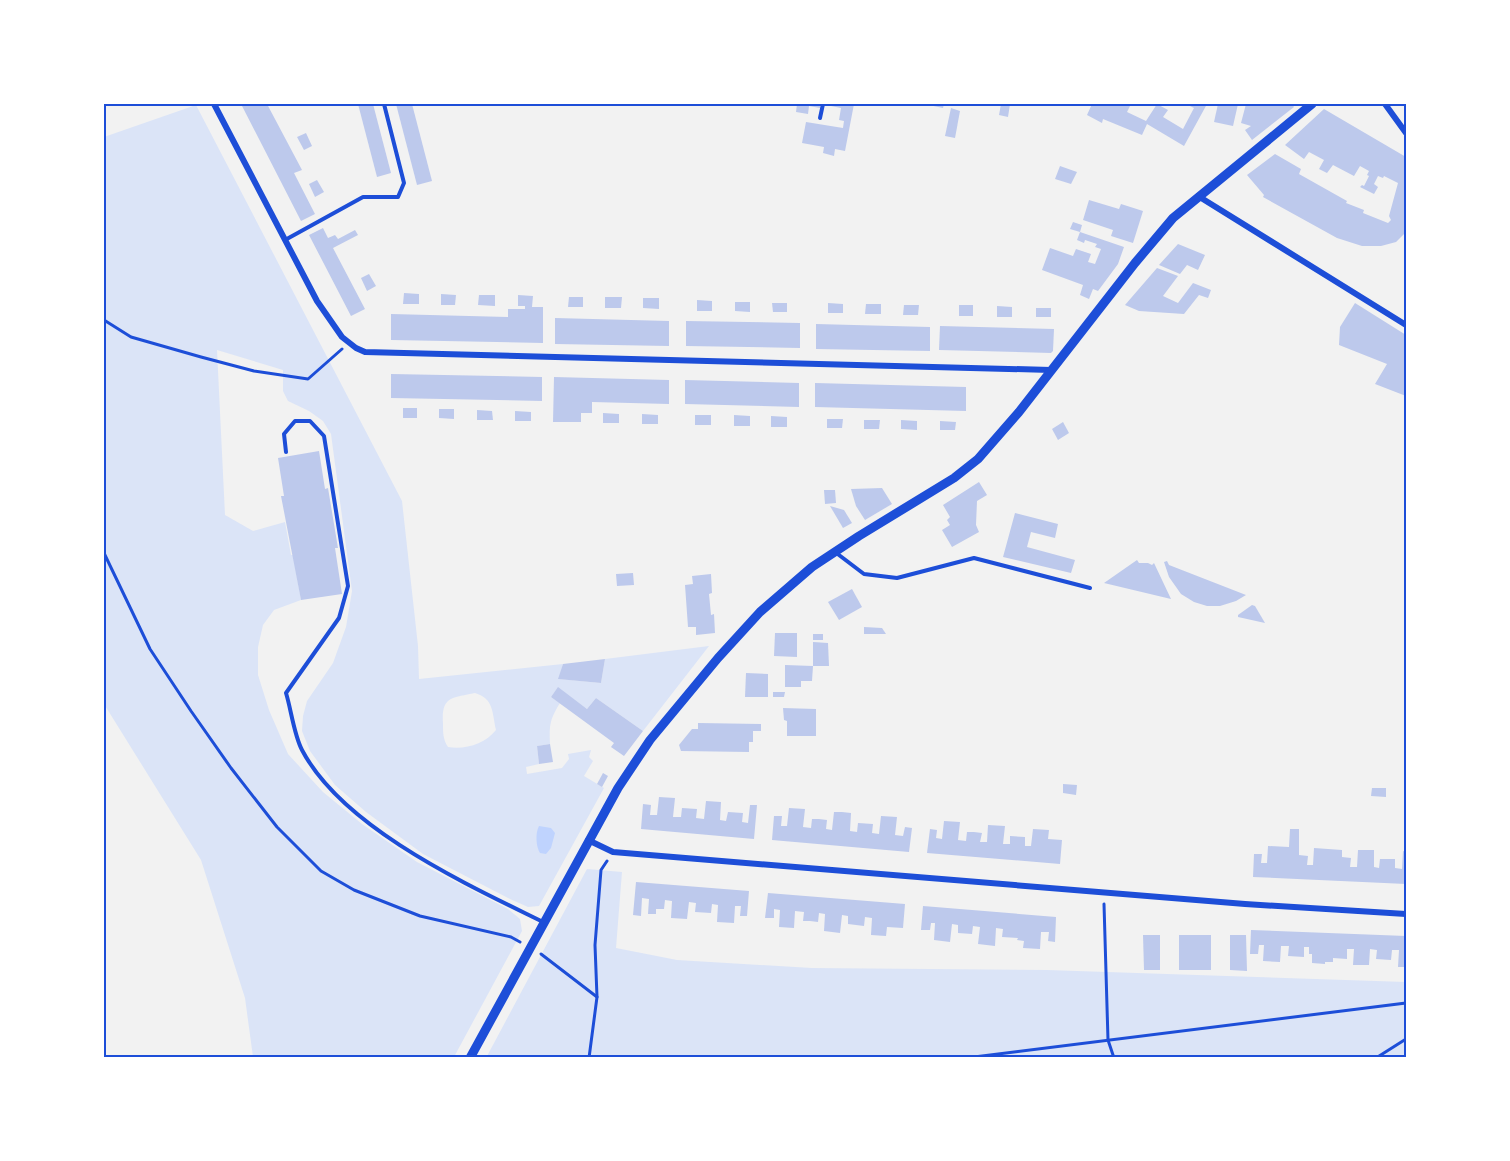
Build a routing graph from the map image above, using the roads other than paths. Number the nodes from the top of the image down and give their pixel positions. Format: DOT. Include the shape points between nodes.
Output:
graph roads {
  1 [pos="214,104"];
  2 [pos="384,104"];
  3 [pos="823,104"];
  4 [pos="1312,104"];
  5 [pos="1385,104"];
  6 [pos="820,118"];
  7 [pos="1407,133"];
  8 [pos="1198,196"];
  9 [pos="285,240"];
  10 [pos="1407,325"];
  11 [pos="1052,370"];
  12 [pos="286,452"];
  13 [pos="834,552"];
  14 [pos="1090,588"];
  15 [pos="588,840"];
  16 [pos="1407,914"];
  17 [pos="544,922"];
  18 [pos="470,1058"];
  1 -- 9 [label="street"];
  2 -- 9 [label="lane" via="404,183 398,196 363,197"];
  3 -- 6 [label="lane"];
  4 -- 8 [label="street"];
  5 -- 7 [label="street"];
  8 -- 10 [label="street"];
  8 -- 11 [label="street" via="1150,244"];
  9 -- 11 [label="street" via="336,330 365,352"];
  11 -- 13 [label="street" via="968,468"];
  12 -- 17 [label="lane" via="284,435 295,421 310,421 324,436 348,586 339,618 286,693 301,749 330,790 382,832 419,858"];
  13 -- 14 [label="lane" via="864,574 897,578 974,558"];
  13 -- 15 [label="street" via="787,587 718,658 639,755"];
  15 -- 16 [label="street" via="613,852"];
  15 -- 17 [label="street"];
  17 -- 18 [label="street"];
}
